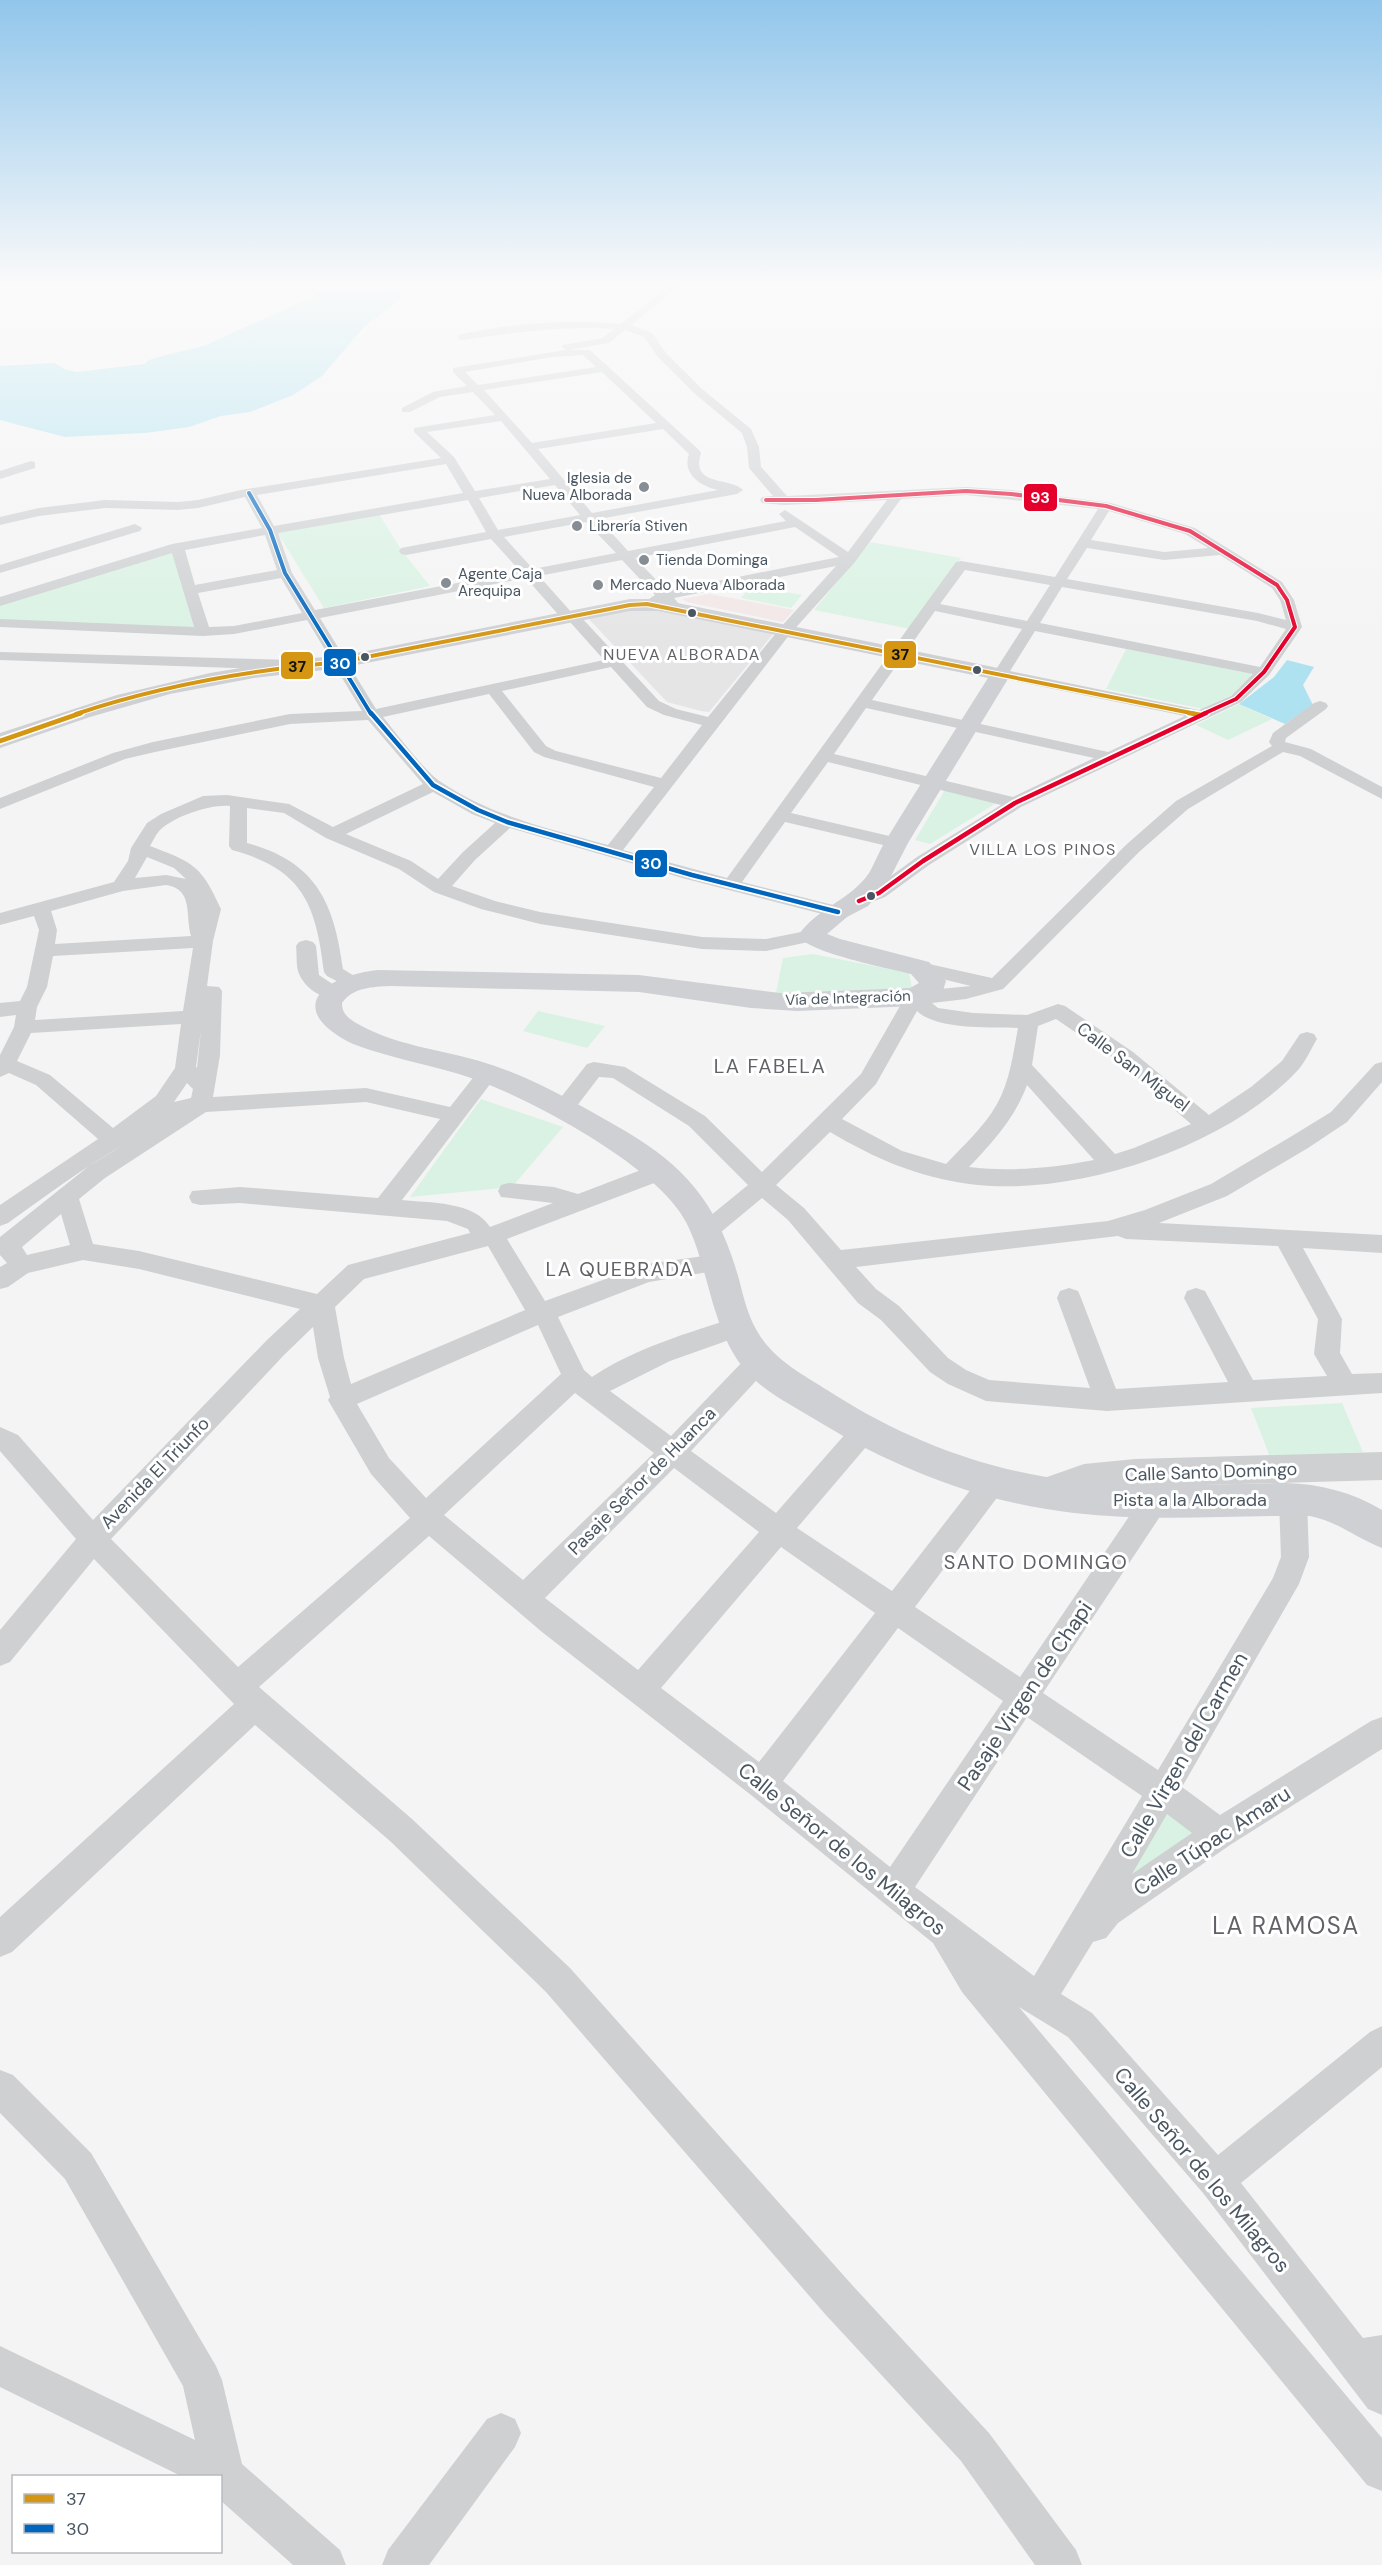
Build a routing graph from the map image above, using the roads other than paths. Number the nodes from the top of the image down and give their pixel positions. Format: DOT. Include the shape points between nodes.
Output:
graph roads {
  1 [pos="412,407"];
  2 [pos="494,407"];
  3 [pos="646,407"];
  4 [pos="717,407"];
  5 [pos="406,410"];
  6 [pos="504,417"];
  7 [pos="667,425"];
  8 [pos="530,447"];
  9 [pos="450,460"];
  10 [pos="31,465"];
  11 [pos="0,475"];
  12 [pos="557,481"];
  13 [pos="748,490"];
  14 [pos="249,493"];
  15 [pos="897,495"];
  16 [pos="469,496"];
  17 [pos="766,500"];
  18 [pos="784,501"];
  19 [pos="1106,506"];
  20 [pos="589,517"];
  21 [pos="0,521"];
  22 [pos="796,523"];
  23 [pos="135,528"];
  24 [pos="270,530"];
  25 [pos="494,534"];
  26 [pos="1083,543"];
  27 [pos="177,547"];
  28 [pos="406,551"];
  29 [pos="1222,551"];
  30 [pos="624,556"];
  31 [pos="850,558"];
  32 [pos="0,569"];
  33 [pos="285,573"];
  34 [pos="529,573"];
  35 [pos="1059,582"];
  36 [pos="189,590"];
  37 [pos="0,602"];
  38 [pos="663,603"];
  39 [pos="930,606"];
  40 [pos="311,616"];
  41 [pos="568,617"];
  42 [pos="0,623"];
  43 [pos="1031,626"];
  44 [pos="1295,627"];
  45 [pos="785,631"];
  46 [pos="203,632"];
  47 [pos="896,653"];
  48 [pos="0,656"];
  49 [pos="341,662"];
  50 [pos="614,662"];
  51 [pos="293,665"];
  52 [pos="1264,672"];
  53 [pos="1001,674"];
  54 [pos="492,688"];
  55 [pos="862,702"];
  56 [pos="1320,706"];
  57 [pos="372,715"];
  58 [pos="1201,715"];
  59 [pos="712,723"];
  60 [pos="968,726"];
  61 [pos="0,741"];
  62 [pos="1281,747"];
  63 [pos="823,756"];
  64 [pos="1110,757"];
  65 [pos="934,782"];
  66 [pos="663,784"];
  67 [pos="432,785"];
  68 [pos="1382,794"];
  69 [pos="239,802"];
  70 [pos="1015,803"];
  71 [pos="0,804"];
  72 [pos="780,816"];
  73 [pos="507,822"];
  74 [pos="332,834"];
  75 [pos="896,843"];
  76 [pos="140,848"];
  77 [pos="612,852"];
  78 [pos="731,885"];
  79 [pos="121,886"];
  80 [pos="440,888"];
  81 [pos="859,901"];
  82 [pos="41,909"];
  83 [pos="212,909"];
  84 [pos="838,912"];
  85 [pos="0,919"];
  86 [pos="811,936"];
  87 [pos="203,940"];
  88 [pos="306,946"];
  89 [pos="44,951"];
  90 [pos="920,968"];
  91 [pos="996,985"];
  92 [pos="342,988"];
  93 [pos="915,997"];
  94 [pos="0,1010"];
  95 [pos="25,1017"];
  96 [pos="193,1017"];
  97 [pos="1029,1022"];
  98 [pos="1307,1039"];
  99 [pos="1021,1066"];
  100 [pos="3,1067"];
  101 [pos="1382,1069"];
  102 [pos="185,1070"];
  103 [pos="487,1074"];
  104 [pos="202,1097"];
  105 [pos="562,1110"];
  106 [pos="454,1115"];
  107 [pos="828,1121"];
  108 [pos="1207,1125"];
  109 [pos="112,1140"];
  110 [pos="1110,1163"];
  111 [pos="662,1171"];
  112 [pos="951,1172"];
  113 [pos="762,1186"];
  114 [pos="509,1191"];
  115 [pos="67,1197"];
  116 [pos="200,1197"];
  117 [pos="576,1202"];
  118 [pos="385,1206"];
  119 [pos="0,1217"];
  120 [pos="1108,1230"];
  121 [pos="707,1231"];
  122 [pos="489,1236"];
  123 [pos="1285,1237"];
  124 [pos="1382,1244"];
  125 [pos="83,1251"];
  126 [pos="10,1252"];
  127 [pos="837,1260"];
  128 [pos="718,1263"];
  129 [pos="0,1280"];
  130 [pos="1069,1298"];
  131 [pos="1196,1298"];
  132 [pos="322,1305"];
  133 [pos="544,1312"];
  134 [pos="736,1327"];
  135 [pos="758,1362"];
  136 [pos="1382,1383"];
  137 [pos="583,1384"];
  138 [pos="1345,1385"];
  139 [pos="1246,1391"];
  140 [pos="341,1400"];
  141 [pos="1107,1400"];
  142 [pos="863,1432"];
  143 [pos="0,1438"];
  144 [pos="672,1453"];
  145 [pos="1382,1466"];
  146 [pos="992,1483"];
  147 [pos="1042,1492"];
  148 [pos="1293,1500"];
  149 [pos="1155,1501"];
  150 [pos="425,1516"];
  151 [pos="778,1530"];
  152 [pos="1382,1530"];
  153 [pos="93,1539"];
  154 [pos="525,1599"];
  155 [pos="896,1608"];
  156 [pos="0,1652"];
  157 [pos="640,1690"];
  158 [pos="247,1695"];
  159 [pos="1025,1697"];
  160 [pos="1382,1732"];
  161 [pos="762,1784"];
  162 [pos="1163,1792"];
  163 [pos="1219,1834"];
  164 [pos="894,1890"];
  165 [pos="939,1927"];
  166 [pos="0,1940"];
  167 [pos="1058,1969"];
  168 [pos="1038,2000"];
  169 [pos="1382,2044"];
  170 [pos="0,2088"];
  171 [pos="1216,2180"];
  172 [pos="1368,2357"];
  173 [pos="0,2366"];
  174 [pos="1382,2395"];
  175 [pos="501,2433"];
  176 [pos="1382,2470"];
  177 [pos="222,2475"];
  178 [pos="224,2476"];
  179 [pos="326,2565"];
  180 [pos="403,2565"];
  181 [pos="1061,2565"];
  1 -- 5 [label="street"];
  2 -- 6 [label="street"];
  3 -- 7 [label="street"];
  4 -- 18 [label="street" via="747,431 755,468"];
  6 -- 8 [label="street"];
  6 -- 9 [label="street" via="418,430"];
  7 -- 8 [label="street"];
  7 -- 13 [label="street" via="695,453 692,467 706,481"];
  8 -- 12 [label="street"];
  9 -- 14 [label="street"];
  9 -- 16 [label="street"];
  10 -- 11 [label="street"];
  12 -- 16 [label="street"];
  12 -- 20 [label="street"];
  13 -- 17 [label="street"];
  13 -- 20 [label="street"];
  14 -- 21 [label="street" via="178,506 74,507"];
  14 -- 24 [label="street"];
  15 -- 18 [label="street"];
  15 -- 19 [label="street" via="990,492"];
  15 -- 31 [label="street"];
  16 -- 24 [label="street"];
  16 -- 25 [label="street"];
  17 -- 18 [label="street"];
  17 -- 22 [label="street"];
  19 -- 26 [label="street"];
  19 -- 29 [label="street" via="1190,531"];
  20 -- 25 [label="street"];
  20 -- 30 [label="street"];
  22 -- 30 [label="street"];
  22 -- 31 [label="street"];
  23 -- 32 [label="street"];
  24 -- 27 [label="street"];
  24 -- 33 [label="street"];
  25 -- 28 [label="street"];
  25 -- 34 [label="street"];
  26 -- 29 [label="street" via="1164,556"];
  26 -- 35 [label="street"];
  27 -- 36 [label="street"];
  27 -- 37 [label="street"];
  29 -- 44 [label="street" via="1287,594"];
  30 -- 34 [label="street"];
  30 -- 38 [label="street"];
  31 -- 38 [label="street"];
  31 -- 45 [label="street"];
  33 -- 36 [label="street"];
  33 -- 40 [label="street"];
  34 -- 40 [label="street"];
  34 -- 41 [label="street"];
  35 -- 39 [label="street" via="960,565"];
  35 -- 43 [label="street"];
  35 -- 44 [label="street"];
  36 -- 46 [label="street"];
  38 -- 41 [label="main road"];
  38 -- 45 [label="main road"];
  39 -- 43 [label="street"];
  39 -- 47 [label="street"];
  40 -- 46 [label="street"];
  40 -- 49 [label="street"];
  41 -- 49 [label="main road"];
  41 -- 50 [label="street"];
  42 -- 46 [label="street"];
  43 -- 52 [label="street"];
  43 -- 53 [label="street"];
  44 -- 52 [label="street"];
  45 -- 47 [label="main road"];
  45 -- 59 [label="street"];
  47 -- 53 [label="main road"];
  47 -- 55 [label="street"];
  48 -- 51 [label="street"];
  49 -- 51 [label="main road"];
  49 -- 57 [label="street"];
  50 -- 54 [label="street"];
  50 -- 59 [label="street" via="653,704"];
  51 -- 61 [label="main road" via="222,676 118,701"];
  52 -- 58 [label="street" via="1236,699"];
  53 -- 58 [label="street"];
  53 -- 60 [label="main road"];
  54 -- 57 [label="street"];
  54 -- 66 [label="street" via="540,749"];
  55 -- 60 [label="street"];
  55 -- 63 [label="street"];
  56 -- 62 [label="street" via="1279,736 1277,742"];
  57 -- 67 [label="street"];
  57 -- 71 [label="street" via="290,718 153,747 119,756"];
  58 -- 64 [label="street"];
  59 -- 66 [label="street"];
  60 -- 64 [label="street"];
  60 -- 65 [label="main road"];
  62 -- 68 [label="street" via="1305,752"];
  62 -- 91 [label="street" via="1182,805 1133,848"];
  63 -- 65 [label="street"];
  63 -- 72 [label="street"];
  64 -- 70 [label="street"];
  65 -- 70 [label="street"];
  65 -- 75 [label="main road"];
  66 -- 77 [label="street"];
  67 -- 73 [label="street"];
  67 -- 74 [label="street"];
  69 -- 74 [label="street" via="288,809"];
  69 -- 76 [label="street" via="209,800 189,808 153,827"];
  69 -- 92 [label="street" via="238,846 268,855 308,885 324,915 334,972"];
  70 -- 81 [label="street" via="879,893"];
  72 -- 75 [label="street"];
  72 -- 78 [label="street"];
  73 -- 77 [label="street"];
  73 -- 80 [label="street"];
  74 -- 80 [label="street" via="405,865"];
  75 -- 81 [label="main road"];
  76 -- 79 [label="street" via="137,861"];
  76 -- 83 [label="street" via="180,864 199,881"];
  77 -- 78 [label="street"];
  78 -- 84 [label="street"];
  79 -- 82 [label="street"];
  79 -- 87 [label="street" via="183,881 198,906 197,928"];
  80 -- 86 [label="street" via="540,918 702,943 766,945"];
  81 -- 84 [label="main road"];
  82 -- 85 [label="street"];
  82 -- 89 [label="street" via="48,930"];
  83 -- 87 [label="street"];
  83 -- 104 [label="street" via="219,920 209,1018 210,1055"];
  84 -- 86 [label="main road"];
  86 -- 90 [label="main road, Vía de Integración" via="831,945"];
  87 -- 89 [label="street"];
  87 -- 96 [label="street"];
  88 -- 92 [label="street" via="309,979 316,986"];
  89 -- 95 [label="street" via="37,987"];
  90 -- 91 [label="street"];
  90 -- 93 [label="main road, Vía de Integración" via="933,981 932,988"];
  91 -- 93 [label="street" via="960,995"];
  92 -- 93 [label="main road, Vía de Integración" via="381,978 565,980 668,986 784,1002"];
  92 -- 103 [label="main road" via="328,1000 327,1008 332,1019 364,1039"];
  93 -- 97 [label="street" via="932,1014"];
  93 -- 107 [label="street" via="870,1079"];
  94 -- 95 [label="street"];
  95 -- 96 [label="street"];
  95 -- 100 [label="street"];
  96 -- 102 [label="street"];
  97 -- 99 [label="street"];
  97 -- 108 [label="street, Calle San Miguel" via="1058,1011 1126,1057"];
  98 -- 108 [label="street" via="1290,1065 1247,1100"];
  99 -- 110 [label="street"];
  99 -- 112 [label="street" via="1009,1102"];
  100 -- 109 [label="street" via="43,1080"];
  101 -- 120 [label="street" via="1339,1117 1246,1174 1194,1202"];
  102 -- 104 [label="street"];
  102 -- 109 [label="street" via="164,1101"];
  103 -- 105 [label="main road"];
  103 -- 106 [label="street"];
  104 -- 106 [label="street" via="366,1095"];
  104 -- 109 [label="street"];
  104 -- 115 [label="street"];
  105 -- 111 [label="main road" via="636,1151"];
  105 -- 113 [label="street" via="594,1069 618,1072 697,1121"];
  106 -- 118 [label="street"];
  107 -- 112 [label="street" via="883,1152"];
  107 -- 113 [label="street"];
  108 -- 110 [label="street" via="1139,1155"];
  109 -- 119 [label="street"];
  110 -- 112 [label="street" via="1049,1178"];
  111 -- 117 [label="street, Avenida El Triunfo"];
  111 -- 121 [label="main road" via="678,1184"];
  113 -- 121 [label="street"];
  113 -- 127 [label="street" via="796,1214"];
  114 -- 117 [label="street" via="554,1195"];
  115 -- 125 [label="street"];
  115 -- 126 [label="street"];
  116 -- 118 [label="street" via="240,1195"];
  117 -- 122 [label="street, Avenida El Triunfo"];
  118 -- 122 [label="street" via="449,1213 476,1223"];
  120 -- 123 [label="street"];
  120 -- 127 [label="street"];
  121 -- 128 [label="main road"];
  122 -- 132 [label="street, Avenida El Triunfo" via="356,1272"];
  122 -- 133 [label="street" via="536,1308"];
  123 -- 124 [label="street"];
  123 -- 138 [label="street" via="1330,1319 1327,1354"];
  125 -- 126 [label="street"];
  125 -- 132 [label="street" via="139,1260"];
  126 -- 129 [label="street"];
  127 -- 141 [label="street" via="867,1296 890,1313 939,1365 957,1377 986,1390"];
  128 -- 133 [label="street" via="647,1273"];
  128 -- 134 [label="main road"];
  130 -- 141 [label="street"];
  131 -- 139 [label="street"];
  132 -- 140 [label="street, Calle Señor de los Milagros"];
  132 -- 153 [label="street, Avenida El Triunfo" via="275,1348"];
  133 -- 137 [label="street"];
  133 -- 140 [label="street"];
  134 -- 135 [label="main road"];
  134 -- 137 [label="street"];
  135 -- 142 [label="main road"];
  135 -- 144 [label="street, Pasaje Señor de Huanca"];
  136 -- 138 [label="street"];
  137 -- 144 [label="street"];
  137 -- 150 [label="street"];
  138 -- 139 [label="street"];
  139 -- 141 [label="street"];
  140 -- 150 [label="street, Calle Señor de los Milagros" via="380,1466"];
  142 -- 146 [label="main road" via="945,1468"];
  142 -- 151 [label="street"];
  143 -- 153 [label="street" via="9,1443"];
  144 -- 151 [label="street"];
  144 -- 154 [label="street, Pasaje Señor de Huanca"];
  145 -- 147 [label="street, Calle Santo Domingo" via="1135,1473 1084,1479"];
  146 -- 147 [label="main road, Pista a la Alborada"];
  146 -- 155 [label="street"];
  147 -- 149 [label="main road, Pista a la Alborada"];
  148 -- 149 [label="main road, Pista a la Alborada"];
  148 -- 152 [label="main road, Pista a la Alborada" via="1335,1504"];
  148 -- 162 [label="street, Calle Virgen del Carmen" via="1295,1557 1284,1584"];
  149 -- 159 [label="street, Pasaje Virgen de Chapi"];
  150 -- 154 [label="street, Calle Señor de los Milagros"];
  150 -- 158 [label="street" via="417,1531"];
  151 -- 155 [label="street"];
  151 -- 157 [label="street"];
  153 -- 156 [label="street, Avenida El Triunfo"];
  153 -- 158 [label="street"];
  154 -- 157 [label="street, Calle Señor de los Milagros"];
  155 -- 159 [label="street"];
  155 -- 161 [label="street"];
  157 -- 161 [label="street, Calle Señor de los Milagros"];
  158 -- 166 [label="street"];
  158 -- 181 [label="street" via="401,1830 558,1980 839,2300 975,2447"];
  159 -- 162 [label="street"];
  159 -- 164 [label="street, Pasaje Virgen de Chapi"];
  160 -- 163 [label="street, Calle Túpac Amaru"];
  161 -- 164 [label="street, Calle Señor de los Milagros"];
  162 -- 163 [label="street"];
  162 -- 167 [label="street, Calle Virgen del Carmen"];
  163 -- 167 [label="street, Calle Túpac Amaru" via="1106,1911"];
  164 -- 165 [label="street, Calle Señor de los Milagros"];
  165 -- 168 [label="street, Calle Señor de los Milagros"];
  165 -- 176 [label="street" via="975,1980"];
  167 -- 168 [label="street, Calle Virgen del Carmen"];
  168 -- 171 [label="street, Calle Señor de los Milagros" via="1080,2025"];
  169 -- 171 [label="street"];
  170 -- 178 [label="street" via="78,2166 202,2380"];
  171 -- 172 [label="street, Calle Señor de los Milagros"];
  172 -- 174 [label="street, Calle Señor de los Milagros"];
  173 -- 177 [label="street"];
  175 -- 180 [label="street"];
  178 -- 179 [label="street"];
}
